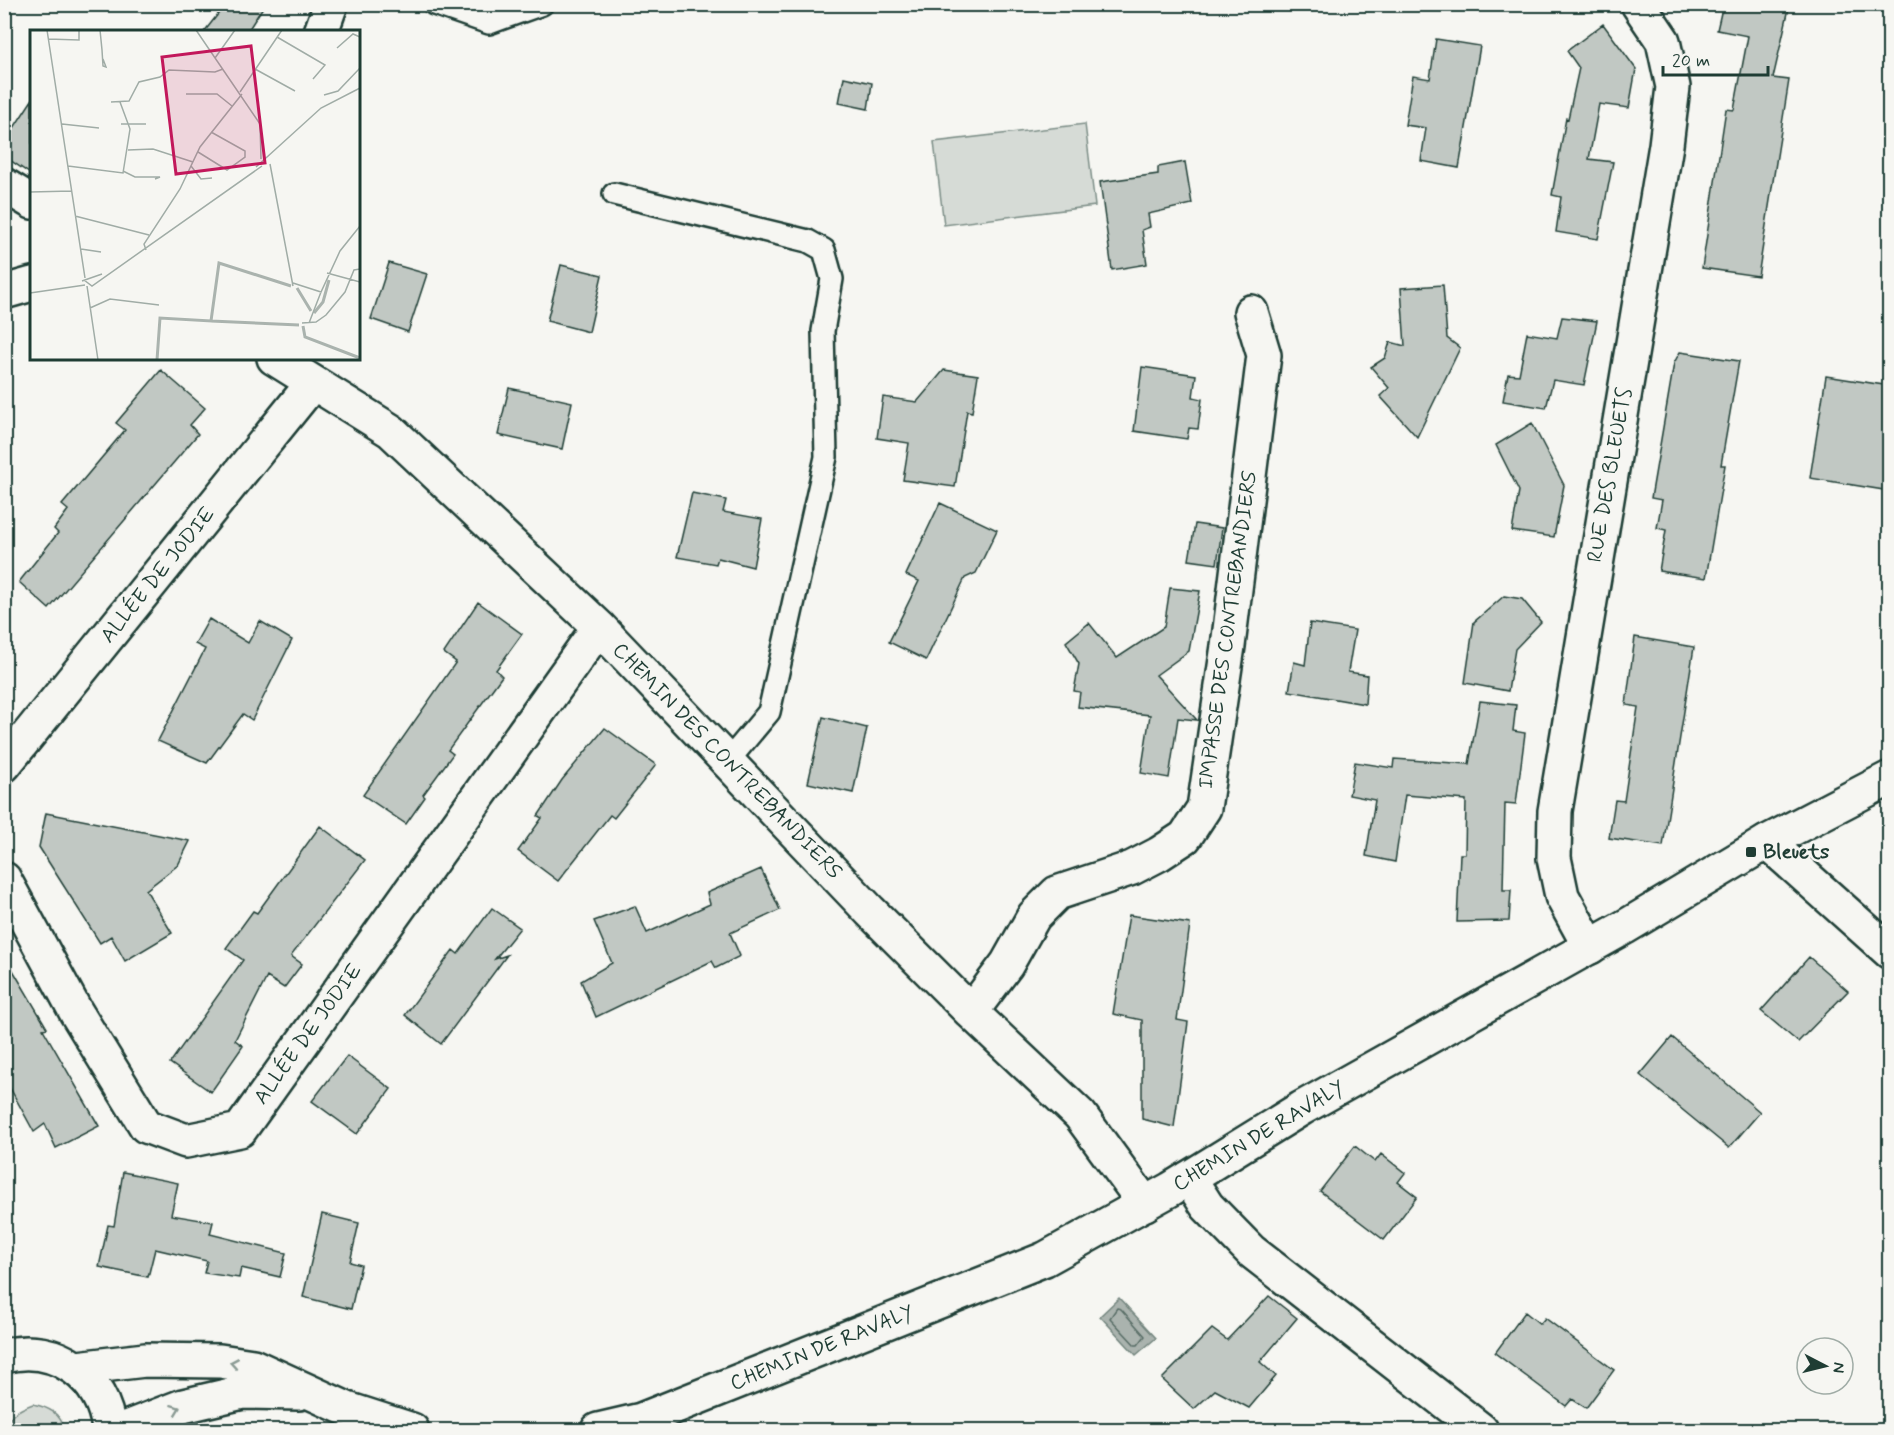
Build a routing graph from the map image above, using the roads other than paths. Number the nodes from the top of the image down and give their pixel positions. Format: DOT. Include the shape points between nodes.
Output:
graph roads {
  1 [pos="331,4"];
  2 [pos="434,4"];
  3 [pos="542,4"];
  4 [pos="1638,4"];
  5 [pos="322,30"];
  6 [pos="4,185"];
  7 [pos="614,194"];
  8 [pos="30,201"];
  9 [pos="30,285"];
  10 [pos="4,292"];
  11 [pos="1251,312"];
  12 [pos="277,360"];
  13 [pos="312,384"];
  14 [pos="599,627"];
  15 [pos="728,761"];
  16 [pos="4,765"];
  17 [pos="1890,778"];
  18 [pos="1767,842"];
  19 [pos="4,879"];
  20 [pos="1590,947"];
  21 [pos="1890,952"];
  22 [pos="970,1012"];
  23 [pos="1190,1178"];
  24 [pos="1145,1204"];
  25 [pos="8,1349"];
  26 [pos="77,1368"];
  27 [pos="307,1393"];
  28 [pos="645,1425"];
  29 [pos="109,1431"];
  30 [pos="122,1431"];
  31 [pos="412,1431"];
  32 [pos="598,1431"];
  33 [pos="1481,1431"];
  1 -- 5 [label="street"];
  2 -- 3 [label="lane" via="489,23"];
  4 -- 20 [label="street, RUE DES BLEUETS" via="1663,41 1673,87 1555,812 1554,858 1562,896"];
  6 -- 8 [label="street"];
  7 -- 15 [label="lane" via="808,241 824,250 832,279 823,331 826,457 769,712"];
  9 -- 10 [label="street"];
  11 -- 22 [label="street, IMPASSE DES CONTREBANDIERS" via="1264,355 1204,808 1185,837 1159,854 1132,868 1057,893 1034,916 1007,964"];
  12 -- 13 [label="street, CHEMIN DES CONTREBANDIERS"];
  13 -- 14 [label="street, CHEMIN DES CONTREBANDIERS" via="391,430"];
  13 -- 16 [label="street, ALLÉE DE JODIE"];
  14 -- 15 [label="street, CHEMIN DES CONTREBANDIERS"];
  14 -- 19 [label="street, ALLÉE DE JODIE" via="240,1130 186,1141 146,1126 76,1012"];
  15 -- 22 [label="street, CHEMIN DES CONTREBANDIERS"];
  17 -- 18 [label="street, CHEMIN DE RAVALY"];
  18 -- 20 [label="street, CHEMIN DE RAVALY"];
  18 -- 21 [label="street"];
  20 -- 23 [label="street, CHEMIN DE RAVALY" via="1302,1108"];
  22 -- 24 [label="street, CHEMIN DES CONTREBANDIERS" via="1080,1115"];
  23 -- 24 [label="street, CHEMIN DE RAVALY"];
  23 -- 33 [label="street" via="1207,1206 1251,1251"];
  24 -- 28 [label="street, CHEMIN DE RAVALY" via="1045,1259"];
  25 -- 26 [label="street" via="47,1355"];
  27 -- 26 [label="street, one-way" via="253,1366 220,1361 145,1360"];
  26 -- 29 [label="street" via="101,1398"];
  30 -- 27 [label="street, one-way" via="183,1406 243,1392"];
  27 -- 31 [label="street"];
  28 -- 32 [label="street, CHEMIN DE RAVALY"];
}
